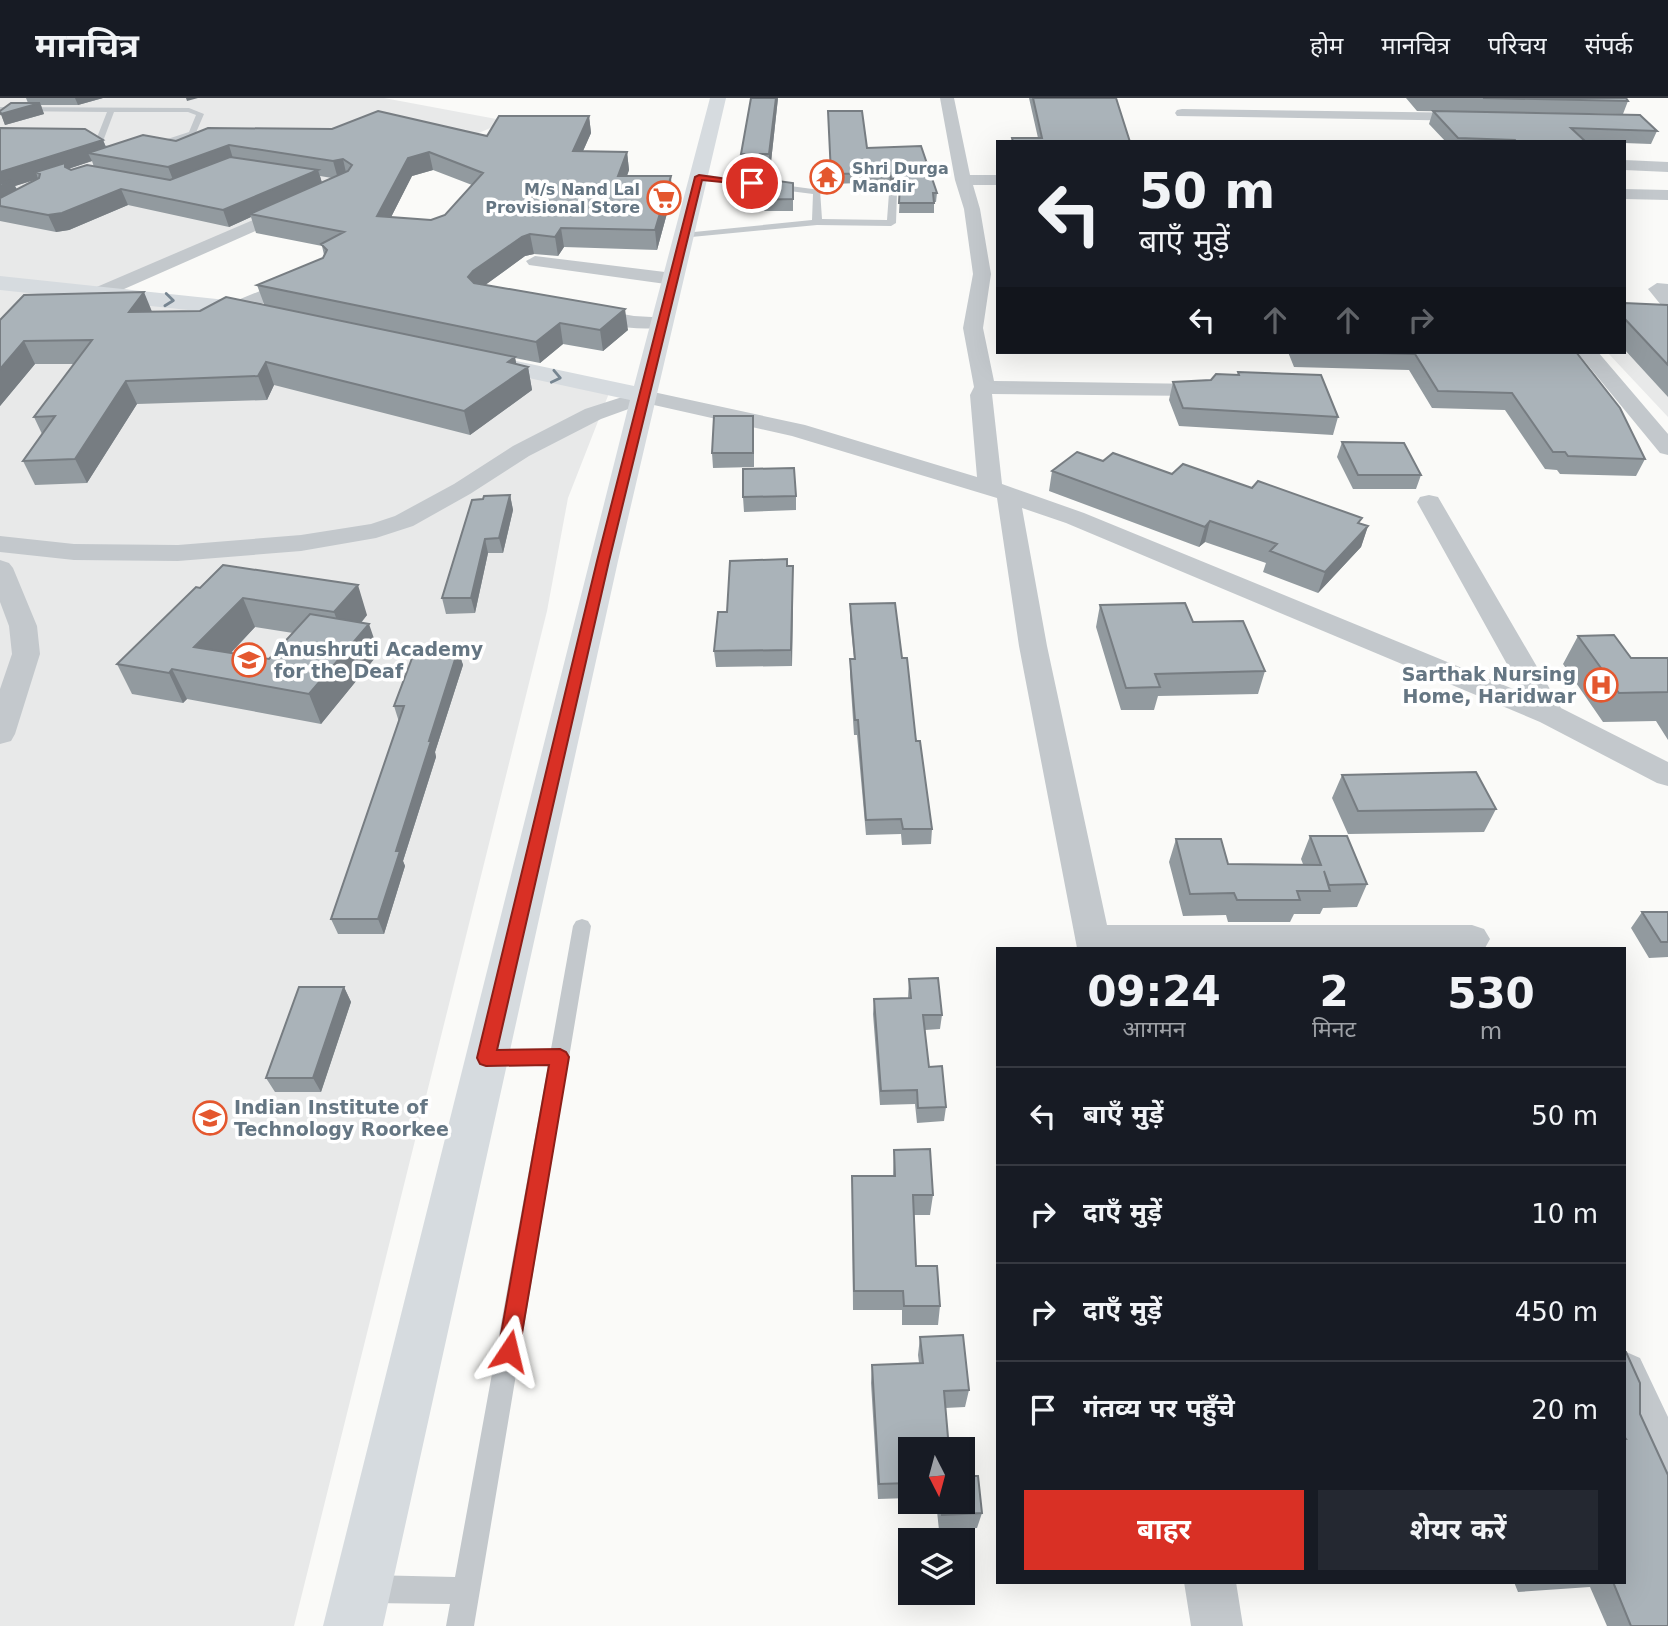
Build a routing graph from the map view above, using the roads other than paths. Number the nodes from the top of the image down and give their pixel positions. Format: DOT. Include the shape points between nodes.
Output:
graph roads {
  1 [pos="718,98"];
  2 [pos="947,98"];
  3 [pos="1381,98"];
  4 [pos="0,109"];
  5 [pos="111,110"];
  6 [pos="1182,113"];
  7 [pos="1395,115"];
  8 [pos="1488,117"];
  9 [pos="1410,133"];
  10 [pos="135,152"];
  11 [pos="124,156"];
  12 [pos="1626,165"];
  13 [pos="1668,167"];
  14 [pos="699,177"];
  15 [pos="963,180"];
  16 [pos="996,180"];
  17 [pos="893,192"];
  18 [pos="1626,194"];
  19 [pos="1668,195"];
  20 [pos="309,201"];
  21 [pos="817,222"];
  22 [pos="684,236"];
  23 [pos="535,261"];
  24 [pos="321,271"];
  25 [pos="990,274"];
  26 [pos="673,279"];
  27 [pos="0,283"];
  28 [pos="1668,290"];
  29 [pos="105,294"];
  30 [pos="235,308"];
  31 [pos="567,310"];
  32 [pos="1664,311"];
  33 [pos="287,319"];
  34 [pos="662,322"];
  35 [pos="451,354"];
  36 [pos="1589,354"];
  37 [pos="985,387"];
  38 [pos="1199,390"];
  39 [pos="644,396"];
  40 [pos="1668,448"];
  41 [pos="999,491"];
  42 [pos="1429,502"];
  43 [pos="0,544"];
  44 [pos="0,568"];
  45 [pos="1550,715"];
  46 [pos="0,734"];
  47 [pos="1668,775"];
  48 [pos="582,926"];
  49 [pos="1472,939"];
  50 [pos="1093,944"];
  51 [pos="560,1057"];
  52 [pos="486,1058"];
  53 [pos="1626,1378"];
  54 [pos="1668,1471"];
  55 [pos="1210,1584"];
  56 [pos="362,1589"];
  57 [pos="467,1591"];
  58 [pos="353,1626"];
  59 [pos="460,1626"];
  60 [pos="1217,1626"];
  1 -- 14 [label="main road"];
  2 -- 15 [label="street"];
  3 -- 7 [label="street"];
  4 -- 5 [label="lane"];
  5 -- 10 [label="lane" via="189,110 200,114 192,133"];
  5 -- 11 [label="lane" via="98,145"];
  6 -- 7 [label="street"];
  7 -- 8 [label="street"];
  7 -- 9 [label="street"];
  12 -- 13 [label="street"];
  14 -- 21 [label="lane" via="817,192"];
  14 -- 22 [label="main road"];
  15 -- 16 [label="street"];
  15 -- 25 [label="street" via="978,209"];
  17 -- 21 [label="lane" via="891,223"];
  18 -- 19 [label="street"];
  20 -- 29 [label="street"];
  21 -- 22 [label="lane"];
  22 -- 26 [label="main road"];
  23 -- 26 [label="street"];
  24 -- 30 [label="street"];
  25 -- 37 [label="street" via="973,328"];
  26 -- 34 [label="main road"];
  27 -- 29 [label="main road"];
  28 -- 32 [label="street" via="1657,289"];
  29 -- 30 [label="main road, one-way"];
  30 -- 33 [label="main road"];
  31 -- 34 [label="street" via="634,322"];
  34 -- 39 [label="main road"];
  35 -- 39 [label="main road, one-way"];
  36 -- 40 [label="street"];
  37 -- 38 [label="street"];
  37 -- 41 [label="street" via="981,395"];
  39 -- 41 [label="street" via="797,430"];
  39 -- 43 [label="street" via="593,414 404,521 376,531 301,543 178,553 74,552"];
  39 -- 52 [label="main road"];
  41 -- 45 [label="street" via="1075,517"];
  41 -- 50 [label="street"];
  42 -- 45 [label="street"];
  44 -- 46 [label="street" via="23,626 26,654"];
  45 -- 47 [label="street"];
  48 -- 51 [label="lane"];
  49 -- 50 [label="street"];
  51 -- 52 [label="lane"];
  51 -- 57 [label="lane"];
  52 -- 56 [label="main road"];
  53 -- 54 [label="street"];
  55 -- 60 [label="street"];
  56 -- 57 [label="lane"];
  56 -- 58 [label="main road"];
  57 -- 59 [label="lane"];
}
